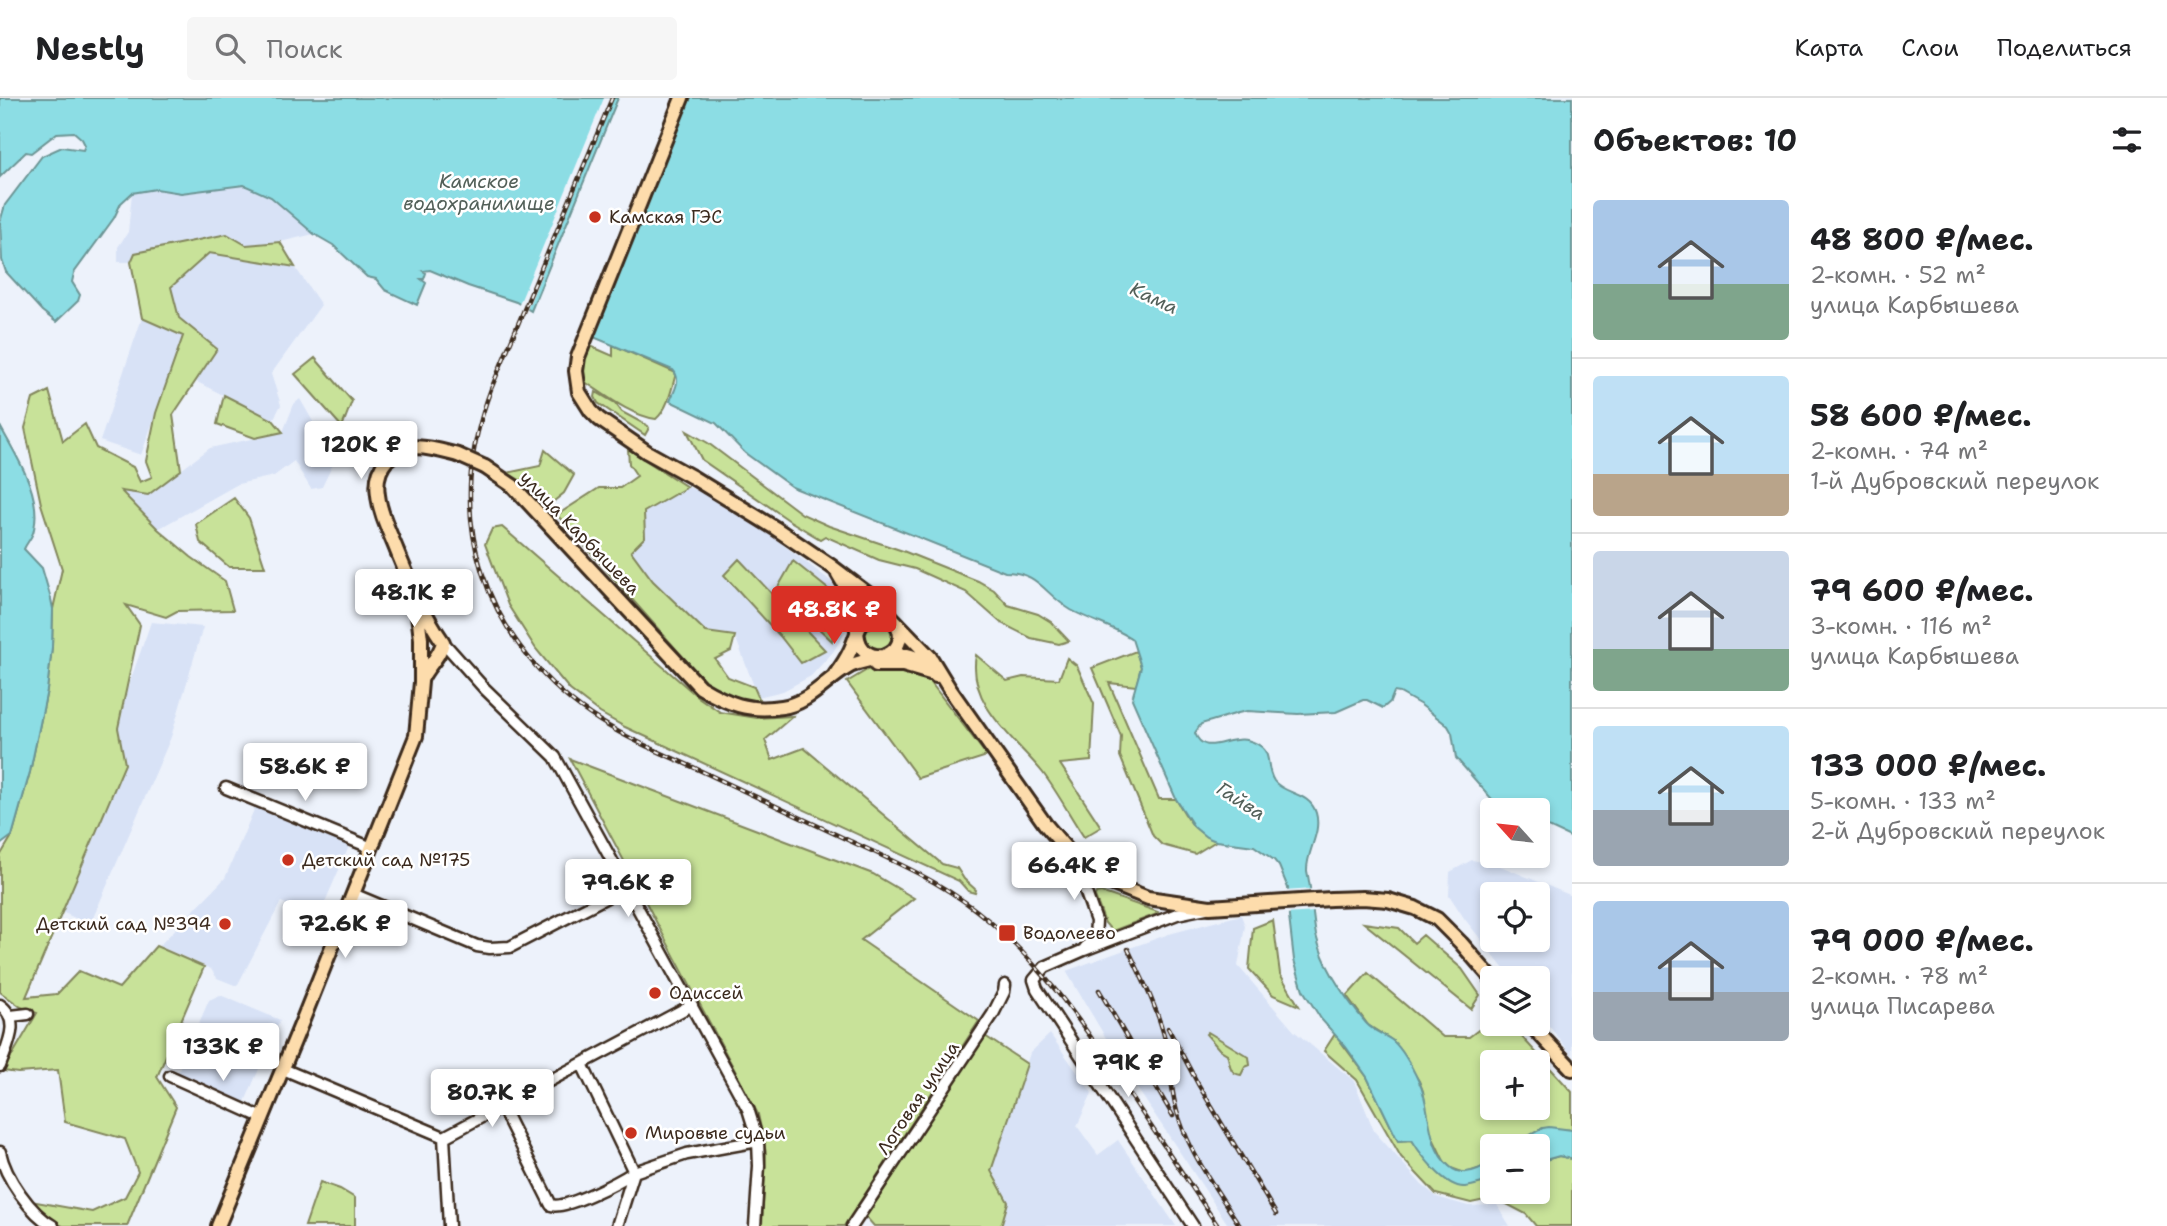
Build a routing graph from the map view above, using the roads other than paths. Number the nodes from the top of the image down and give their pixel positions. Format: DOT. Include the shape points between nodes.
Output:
graph roads {
  1 [pos="682,98"];
  2 [pos="831,566"];
  3 [pos="416,598"];
  4 [pos="893,619"];
  5 [pos="858,629"];
  6 [pos="435,631"];
  7 [pos="421,639"];
  8 [pos="443,642"];
  9 [pos="884,656"];
  10 [pos="455,657"];
  11 [pos="435,660"];
  12 [pos="835,675"];
  13 [pos="421,682"];
  14 [pos="949,688"];
  15 [pos="226,788"];
  16 [pos="372,848"];
  17 [pos="1074,858"];
  18 [pos="628,886"];
  19 [pos="353,894"];
  20 [pos="1210,907"];
  21 [pos="1084,950"];
  22 [pos="1481,966"];
  23 [pos="1005,985"];
  24 [pos="0,1005"];
  25 [pos="692,1005"];
  26 [pos="28,1014"];
  27 [pos="11,1016"];
  28 [pos="1541,1036"];
  29 [pos="582,1064"];
  30 [pos="0,1066"];
  31 [pos="283,1069"];
  32 [pos="1572,1069"];
  33 [pos="170,1076"];
  34 [pos="502,1107"];
  35 [pos="263,1118"];
  36 [pos="444,1137"];
  37 [pos="758,1142"];
  38 [pos="0,1152"];
  39 [pos="634,1172"];
  40 [pos="53,1226"];
  41 [pos="218,1226"];
  42 [pos="449,1226"];
  43 [pos="617,1226"];
  44 [pos="755,1226"];
  45 [pos="852,1226"];
  46 [pos="1193,1226"];
  1 -- 2 [label="main road" via="578,357 579,392 599,419 636,445"];
  2 -- 4 [label="main road"];
  2 -- 5 [label="main road" via="847,590"];
  3 -- 6 [label="main road, улица Карбышева"];
  3 -- 7 [label="main road"];
  3 -- 12 [label="main road, улица Карбышева, bridge" via="383,515 379,474 392,455 408,447 427,447 485,467 513,486 700,687 724,702 764,709 788,706 812,695"];
  4 -- 5 [label="main road" via="871,615"];
  4 -- 9 [label="main road" via="899,640"];
  4 -- 14 [label="main road" via="925,651"];
  5 -- 9 [label="main road" via="863,650"];
  5 -- 12 [label="main road, улица Карбышева"];
  6 -- 7 [label="main road"];
  6 -- 8 [label="main road, улица Карбышева"];
  7 -- 13 [label="main road"];
  8 -- 10 [label="street, улица Карбышева"];
  8 -- 11 [label="main road"];
  9 -- 12 [label="main road, улица Карбышева"];
  9 -- 14 [label="main road" via="915,657"];
  10 -- 11 [label="street"];
  10 -- 18 [label="street, улица Карбышева" via="555,757"];
  11 -- 13 [label="main road"];
  12 -- 14 [label="main road" via="894,664 919,668"];
  13 -- 16 [label="main road" via="416,736"];
  14 -- 17 [label="main road"];
  15 -- 16 [label="street"];
  16 -- 19 [label="main road"];
  17 -- 20 [label="main road" via="1103,880 1136,895"];
  17 -- 21 [label="street" via="1096,921 1095,938"];
  18 -- 19 [label="street" via="510,947 490,948"];
  18 -- 25 [label="street, улица Карбышева"];
  19 -- 31 [label="main road"];
  20 -- 21 [label="street" via="1177,914"];
  20 -- 22 [label="main road" via="1388,900 1437,919"];
  21 -- 46 [label="street" via="1041,970 1034,980 1037,989"];
  23 -- 45 [label="street, Логовая улица" via="1000,1003"];
  24 -- 27 [label="street"];
  25 -- 29 [label="street"];
  25 -- 37 [label="street, улица Карбышева" via="748,1110"];
  26 -- 27 [label="street"];
  27 -- 30 [label="street" via="12,1034"];
  28 -- 32 [label="main road"];
  29 -- 34 [label="street"];
  29 -- 39 [label="street"];
  31 -- 35 [label="main road"];
  31 -- 36 [label="street"];
  33 -- 35 [label="street"];
  34 -- 36 [label="street"];
  34 -- 39 [label="street" via="551,1205 562,1206"];
  35 -- 41 [label="main road"];
  36 -- 42 [label="street"];
  37 -- 39 [label="street" via="687,1154"];
  37 -- 44 [label="street, улица Карбышева"];
  38 -- 40 [label="street" via="21,1194 38,1216"];
  39 -- 43 [label="street"];
}
